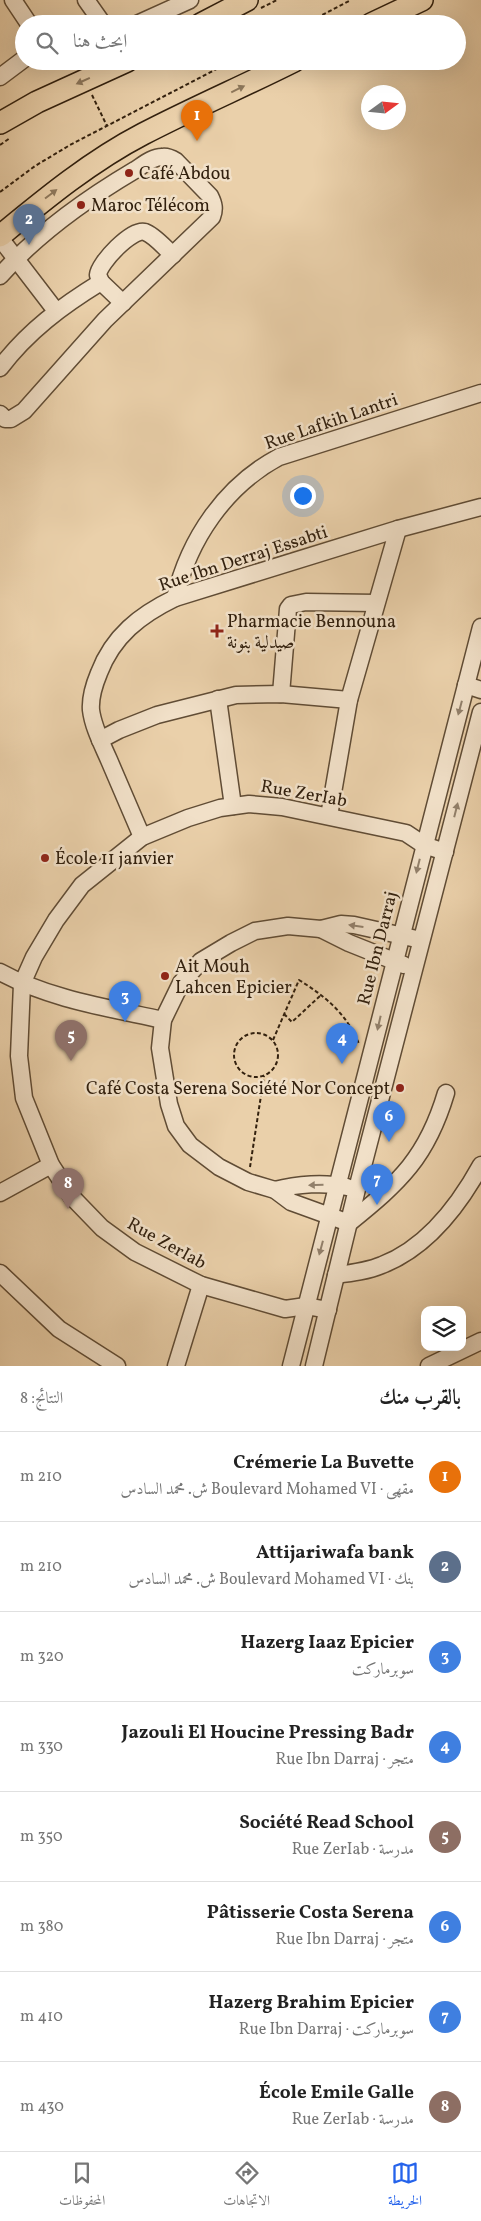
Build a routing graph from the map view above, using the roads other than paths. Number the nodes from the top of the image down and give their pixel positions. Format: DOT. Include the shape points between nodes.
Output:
graph roads {
  1 [pos="13,0"];
  2 [pos="86,0"];
  3 [pos="190,0"];
  4 [pos="247,0"];
  5 [pos="422,0"];
  6 [pos="23,15"];
  7 [pos="97,15"];
  8 [pos="158,15"];
  9 [pos="218,15"];
  10 [pos="390,15"];
  11 [pos="15,64"];
  12 [pos="107,70"];
  13 [pos="275,70"];
  14 [pos="2,72"];
  15 [pos="0,123"];
  16 [pos="0,237"];
  17 [pos="173,255"];
  18 [pos="16,258"];
  19 [pos="0,276"];
  20 [pos="101,282"];
  21 [pos="123,303"];
  22 [pos="56,311"];
  23 [pos="0,368"];
  24 [pos="481,394"];
  25 [pos="0,414"];
  26 [pos="481,507"];
  27 [pos="398,529"];
  28 [pos="175,598"];
  29 [pos="376,603"];
  30 [pos="481,628"];
  31 [pos="474,688"];
  32 [pos="281,694"];
  33 [pos="218,699"];
  34 [pos="349,700"];
  35 [pos="481,712"];
  36 [pos="100,740"];
  37 [pos="448,755"];
  38 [pos="474,763"];
  39 [pos="233,806"];
  40 [pos="329,816"];
  41 [pos="428,827"];
  42 [pos="406,833"];
  43 [pos="450,833"];
  44 [pos="142,837"];
  45 [pos="424,846"];
  46 [pos="445,852"];
  47 [pos="321,929"];
  48 [pos="401,935"];
  49 [pos="421,940"];
  50 [pos="394,961"];
  51 [pos="414,968"];
  52 [pos="0,972"];
  53 [pos="22,984"];
  54 [pos="163,1020"];
  55 [pos="446,1093"];
  56 [pos="51,1165"];
  57 [pos="481,1165"];
  58 [pos="337,1185"];
  59 [pos="357,1189"];
  60 [pos="275,1190"];
  61 [pos="0,1193"];
  62 [pos="330,1216"];
  63 [pos="349,1223"];
  64 [pos="0,1273"];
  65 [pos="336,1275"];
  66 [pos="201,1285"];
  67 [pos="306,1306"];
  68 [pos="285,1309"];
  69 [pos="328,1310"];
  70 [pos="301,1326"];
  71 [pos="322,1332"];
  72 [pos="481,1341"];
  73 [pos="117,1366"];
  74 [pos="176,1366"];
  75 [pos="291,1366"];
  76 [pos="314,1366"];
  77 [pos="429,1366"];
  1 -- 6 [label="street"];
  2 -- 7 [label="street"];
  3 -- 8 [label="street"];
  4 -- 9 [label="main road"];
  5 -- 10 [label="main road"];
  11 -- 14 [label="street"];
  12 -- 15 [label="main road, one-way"];
  16 -- 13 [label="main road, one-way" via="50,194 102,158 142,134"];
  16 -- 18 [label="street"];
  17 -- 18 [label="street" via="212,217 214,210 210,196 176,161 162,156 108,186"];
  17 -- 20 [label="street" via="147,232 140,231 132,234 101,264 98,275"];
  17 -- 21 [label="street"];
  18 -- 19 [label="street"];
  18 -- 22 [label="street"];
  20 -- 21 [label="street"];
  20 -- 22 [label="street"];
  21 -- 25 [label="street" via="24,411 11,419"];
  22 -- 23 [label="street" via="14,350"];
  24 -- 28 [label="street, Rue Lafkih Lantri" via="279,457 259,468 236,486 216,510 182,570"];
  26 -- 27 [label="street, Rue Ibn Derraj Essabti"];
  27 -- 28 [label="street, Rue Ibn Derraj Essabti"];
  27 -- 29 [label="street"];
  28 -- 36 [label="street, Rue Ibn Derraj Essabti" via="149,611 112,646 93,688 91,709"];
  29 -- 32 [label="street" via="306,602 291,605 288,609"];
  29 -- 34 [label="street"];
  30 -- 31 [label="street, Rue Ibn Darraj"];
  31 -- 37 [label="street, Rue Ibn Darraj, one-way"];
  32 -- 33 [label="street" via="236,695"];
  32 -- 34 [label="street"];
  33 -- 36 [label="street" via="157,715"];
  33 -- 39 [label="street"];
  34 -- 40 [label="street"];
  35 -- 38 [label="street"];
  36 -- 44 [label="street, Rue Ibn Derraj Essabti"];
  37 -- 38 [label="street"];
  37 -- 41 [label="street, Rue Ibn Darraj"];
  43 -- 38 [label="street, one-way"];
  39 -- 40 [label="street, Rue ZerIab" via="282,807"];
  39 -- 44 [label="street, Rue ZerIab" via="188,818"];
  40 -- 42 [label="street, Rue ZerIab"];
  41 -- 42 [label="street, Rue ZerIab"];
  41 -- 43 [label="street"];
  41 -- 45 [label="street, Rue Ibn Darraj"];
  42 -- 45 [label="street, Rue ZerIab"];
  43 -- 46 [label="street"];
  44 -- 53 [label="street, Rue ZerIab" via="82,886 56,920"];
  45 -- 46 [label="street, Rue ZerIab"];
  45 -- 48 [label="street, Rue Ibn Darraj, one-way"];
  46 -- 49 [label="street"];
  48 -- 47 [label="street, one-way" via="341,924"];
  47 -- 50 [label="street"];
  47 -- 54 [label="street" via="288,926 255,931 231,943 202,961 181,983"];
  48 -- 49 [label="street"];
  48 -- 50 [label="street, Rue Ibn Darraj"];
  49 -- 51 [label="street"];
  50 -- 51 [label="street"];
  50 -- 58 [label="street, Rue Ibn Darraj, one-way"];
  51 -- 59 [label="street"];
  52 -- 53 [label="street"];
  53 -- 54 [label="street" via="95,1006"];
  53 -- 56 [label="street, Rue ZerIab" via="19,1056 24,1098"];
  54 -- 60 [label="street" via="160,1048 176,1126 190,1145 219,1167 248,1182"];
  55 -- 63 [label="street" via="431,1136 418,1157 400,1180"];
  56 -- 61 [label="street"];
  56 -- 66 [label="street, Rue ZerIab" via="72,1197 102,1228 135,1252"];
  57 -- 65 [label="street" via="454,1207 420,1241 382,1266"];
  58 -- 59 [label="street"];
  58 -- 60 [label="street, one-way" via="288,1186"];
  58 -- 62 [label="street, Rue Ibn Darraj"];
  59 -- 63 [label="street"];
  60 -- 62 [label="street" via="291,1202"];
  62 -- 63 [label="street"];
  62 -- 67 [label="street, Rue Ibn Darraj, one-way"];
  63 -- 65 [label="street"];
  64 -- 73 [label="street" via="59,1329"];
  65 -- 69 [label="street"];
  66 -- 68 [label="street, Rue ZerIab"];
  66 -- 74 [label="street"];
  67 -- 68 [label="street, Rue ZerIab"];
  67 -- 69 [label="street, Rue ZerIab"];
  67 -- 70 [label="street, Rue Ibn Darraj"];
  68 -- 70 [label="street"];
  69 -- 71 [label="street"];
  70 -- 71 [label="street"];
  70 -- 75 [label="street, Rue Ibn Darraj"];
  71 -- 76 [label="street"];
  72 -- 77 [label="street"];
}
